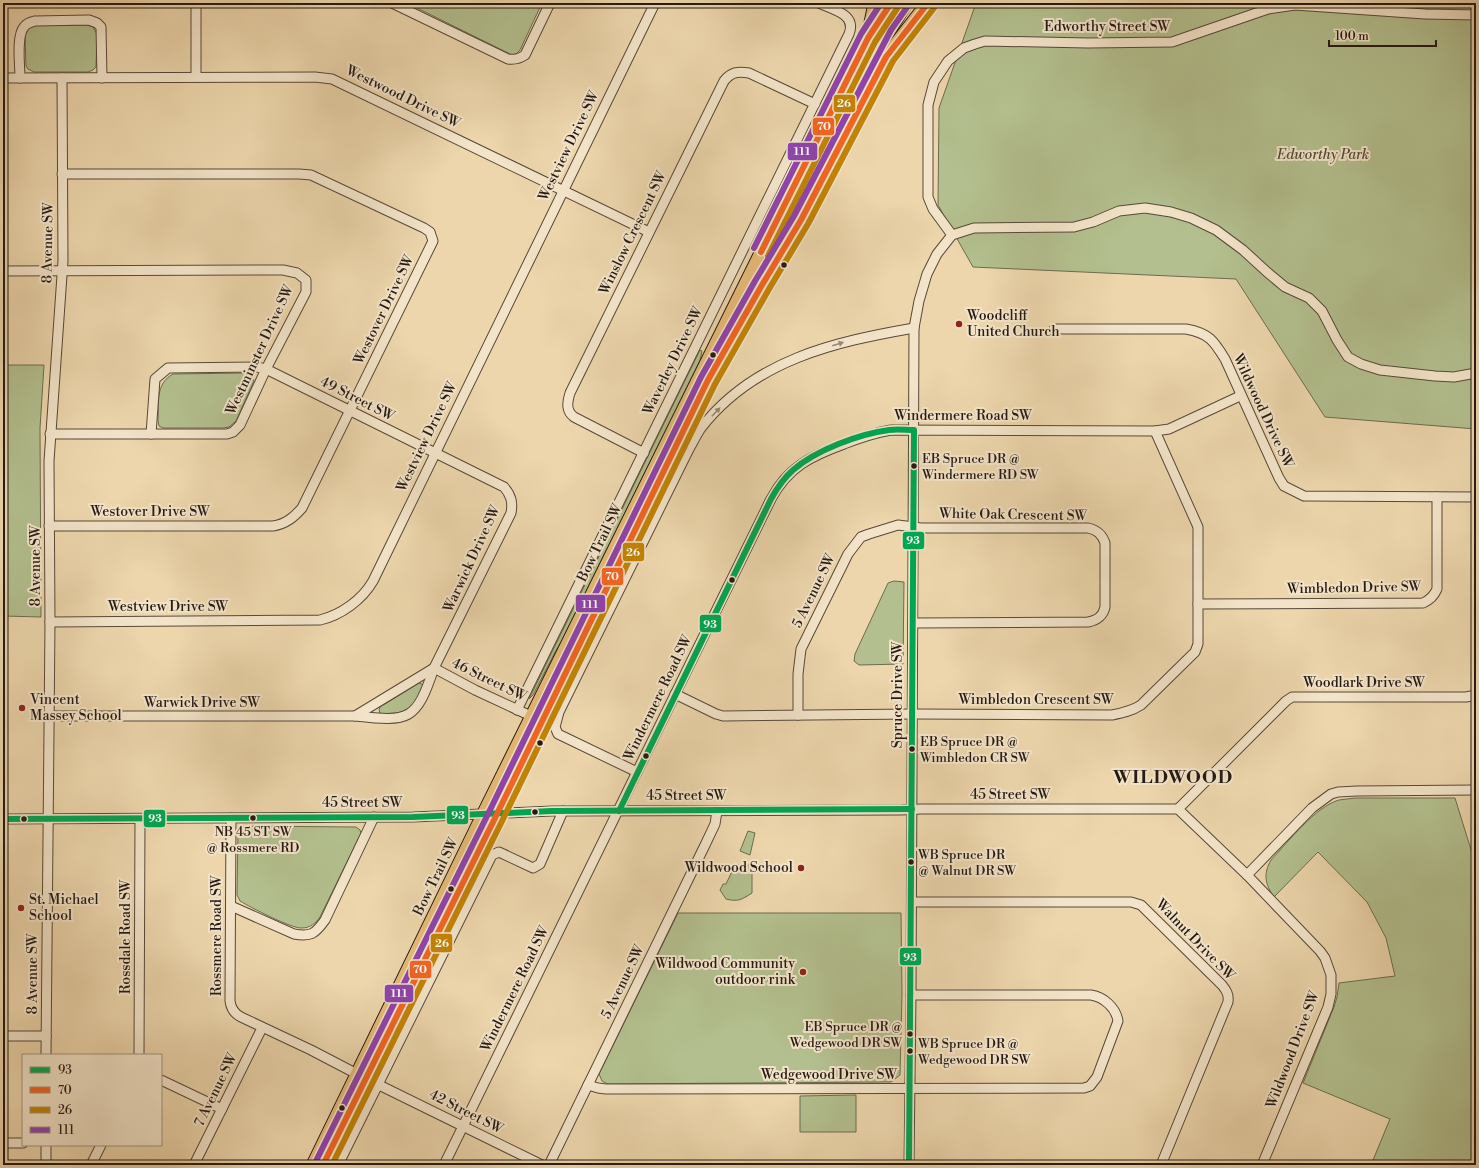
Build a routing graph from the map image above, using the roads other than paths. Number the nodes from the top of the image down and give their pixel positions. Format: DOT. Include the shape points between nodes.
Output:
graph roads {
  1 [pos="196,3"];
  2 [pos="392,3"];
  3 [pos="550,3"];
  4 [pos="655,3"];
  5 [pos="819,3"];
  6 [pos="874,3"];
  7 [pos="891,3"];
  8 [pos="906,3"];
  9 [pos="920,3"];
  10 [pos="928,3"];
  11 [pos="1476,15"];
  12 [pos="868,38"];
  13 [pos="886,57"];
  14 [pos="196,77"];
  15 [pos="3,78"];
  16 [pos="20,78"];
  17 [pos="62,78"];
  18 [pos="102,78"];
  19 [pos="815,104"];
  20 [pos="846,135"];
  21 [pos="62,174"];
  22 [pos="564,190"];
  23 [pos="649,232"];
  24 [pos="952,235"];
  25 [pos="3,271"];
  26 [pos="62,271"];
  27 [pos="750,274"];
  28 [pos="762,284"];
  29 [pos="914,328"];
  30 [pos="1054,329"];
  31 [pos="266,370"];
  32 [pos="1476,373"];
  33 [pos="1240,396"];
  34 [pos="350,411"];
  35 [pos="914,430"];
  36 [pos="1155,431"];
  37 [pos="50,434"];
  38 [pos="151,434"];
  39 [pos="435,453"];
  40 [pos="644,453"];
  41 [pos="1437,497"];
  42 [pos="1476,497"];
  43 [pos="50,526"];
  44 [pos="913,527"];
  45 [pos="1198,604"];
  46 [pos="50,622"];
  47 [pos="913,622"];
  48 [pos="434,668"];
  49 [pos="675,694"];
  50 [pos="1476,695"];
  51 [pos="517,710"];
  52 [pos="913,714"];
  53 [pos="798,715"];
  54 [pos="48,716"];
  55 [pos="355,716"];
  56 [pos="531,716"];
  57 [pos="637,772"];
  58 [pos="1476,790"];
  59 [pos="912,809"];
  60 [pos="1178,809"];
  61 [pos="619,810"];
  62 [pos="717,810"];
  63 [pos="563,811"];
  64 [pos="497,814"];
  65 [pos="482,815"];
  66 [pos="374,817"];
  67 [pos="231,818"];
  68 [pos="3,819"];
  69 [pos="48,819"];
  70 [pos="140,819"];
  71 [pos="1247,876"];
  72 [pos="912,902"];
  73 [pos="231,906"];
  74 [pos="912,995"];
  75 [pos="262,1028"];
  76 [pos="3,1036"];
  77 [pos="46,1036"];
  78 [pos="46,1054"];
  79 [pos="139,1054"];
  80 [pos="357,1074"];
  81 [pos="162,1080"];
  82 [pos="377,1084"];
  83 [pos="588,1085"];
  84 [pos="910,1089"];
  85 [pos="222,1109"];
  86 [pos="463,1126"];
  87 [pos="3,1143"];
  88 [pos="22,1143"];
  89 [pos="46,1146"];
  90 [pos="100,1146"];
  91 [pos="46,1165"];
  92 [pos="91,1165"];
  93 [pos="194,1165"];
  94 [pos="312,1165"];
  95 [pos="323,1165"];
  96 [pos="338,1165"];
  97 [pos="444,1165"];
  98 [pos="542,1165"];
  99 [pos="549,1165"];
  100 [pos="910,1165"];
  101 [pos="1161,1165"];
  102 [pos="1262,1165"];
  1 -- 14 [label="street"];
  2 -- 3 [label="street" via="514,60 525,55"];
  4 -- 22 [label="street, Westview Drive SW"];
  5 -- 19 [label="street, Waverley Drive SW" via="843,14 848,18 852,29"];
  6 -- 12 [label="highway"];
  7 -- 12 [label="main road, Bow Trail SW"];
  8 -- 20 [label="highway" via="878,48 855,96"];
  9 -- 13 [label="main road, Bow Trail SW" via="898,34"];
  10 -- 13 [label="highway"];
  11 -- 24 [label="street, Edworthy Street SW" via="1418,14 1295,4 1268,9 1172,42 986,41 964,48 941,70 934,82 928,105 928,196 933,209"];
  12 -- 27 [label="main road, Bow Trail SW"];
  13 -- 20 [label="main road, Bow Trail SW"];
  14 -- 18 [label="street, Westwood Drive SW"];
  14 -- 22 [label="street, Westwood Drive SW" via="332,78"];
  15 -- 16 [label="street, Westwood Drive SW"];
  16 -- 17 [label="street, Westwood Drive SW"];
  16 -- 18 [label="street" via="20,36 28,23 89,20 101,27"];
  17 -- 18 [label="street, Westwood Drive SW"];
  17 -- 21 [label="street, 8 Avenue SW"];
  19 -- 23 [label="street, Winslow Crescent SW" via="749,73 741,71 729,74"];
  19 -- 40 [label="street, Waverley Drive SW"];
  20 -- 28 [label="main road, Bow Trail SW" via="801,220"];
  21 -- 26 [label="street, 8 Avenue SW"];
  21 -- 34 [label="street, Westover Drive SW" via="311,175 430,232 433,241"];
  22 -- 23 [label="street, Westwood Drive SW"];
  22 -- 39 [label="street, Westview Drive SW"];
  23 -- 40 [label="street, Winslow Crescent SW" via="567,403 569,414 574,418"];
  24 -- 29 [label="street, Spruce Drive SW" via="937,254 927,274"];
  24 -- 32 [label="street" via="974,228 1074,227 1133,209 1171,212 1216,230 1285,287 1309,298 1322,311 1348,357 1361,364 1380,370 1435,376 1454,377"];
  25 -- 26 [label="street, Westminster Drive SW"];
  26 -- 31 [label="street, Westminster Drive SW" via="283,270 297,273 306,280 306,292"];
  26 -- 37 [label="street, 8 Avenue SW"];
  27 -- 28 [label="main road" via="753,283"];
  27 -- 56 [label="main road, Bow Trail SW"];
  28 -- 64 [label="main road, Bow Trail SW" via="702,392"];
  29 -- 35 [label="street, Spruce Drive SW"];
  57 -- 29 [label="street, one-way" via="558,734 555,727 559,712 700,429 730,398 757,377 781,365 838,343"];
  30 -- 33 [label="street, Wildwood Drive SW" via="1198,331 1210,337 1216,344"];
  31 -- 34 [label="street, 49 Street SW"];
  31 -- 38 [label="street, Westminster Drive SW" via="240,425 233,432"];
  31 -- 38 [label="street, 49 Street SW" via="257,367 168,368 155,379"];
  33 -- 36 [label="street, Windermere Road SW" via="1169,429"];
  33 -- 41 [label="street, Wildwood Drive SW" via="1279,478 1284,486 1293,491 1304,496 1318,497"];
  34 -- 39 [label="street, 49 Street SW"];
  34 -- 43 [label="street, Westover Drive SW" via="302,508 281,525"];
  35 -- 36 [label="street, Windermere Road SW"];
  35 -- 44 [label="street, Spruce Drive SW"];
  35 -- 49 [label="street, Windermere Road SW" via="891,430 865,436 812,457 797,466 784,479 771,499"];
  36 -- 45 [label="street, Wimbledon Crescent SW" via="1198,526"];
  37 -- 38 [label="street, Westminster Drive SW"];
  37 -- 43 [label="street, 8 Avenue SW"];
  39 -- 46 [label="street, Westview Drive SW" via="370,586 356,602 331,617 313,620"];
  39 -- 48 [label="street, Warwick Drive SW" via="504,487 510,493 512,504 511,513"];
  40 -- 51 [label="street, Waverley Drive SW"];
  41 -- 42 [label="street, Wildwood Drive SW"];
  41 -- 45 [label="street, Wimbledon Drive SW" via="1436,589 1432,597 1426,601"];
  43 -- 46 [label="street, 8 Avenue SW"];
  44 -- 47 [label="street, Spruce Drive SW"];
  44 -- 47 [label="street, White Oak Crescent SW" via="1096,530 1105,543 1105,607 1099,618 1088,622"];
  44 -- 53 [label="street, 5 Avenue SW" via="898,525 860,537 848,554 801,649 798,668"];
  45 -- 52 [label="street, Wimbledon Crescent SW" via="1198,644 1195,652 1141,705 1129,711 1112,715"];
  46 -- 54 [label="street, 8 Avenue SW"];
  47 -- 52 [label="street, Spruce Drive SW"];
  48 -- 51 [label="street, 46 Street SW"];
  48 -- 55 [label="street"];
  48 -- 55 [label="street, Warwick Drive SW" via="418,707 411,714 398,718"];
  49 -- 53 [label="street, Wimbledon Crescent SW" via="723,716"];
  49 -- 57 [label="street, Windermere Road SW"];
  50 -- 60 [label="street, Woodlark Drive SW" via="1292,697"];
  51 -- 56 [label="street, 46 Street SW"];
  52 -- 53 [label="street, Wimbledon Crescent SW"];
  52 -- 59 [label="street, Spruce Drive SW"];
  54 -- 55 [label="street, Warwick Drive SW"];
  54 -- 69 [label="street, 8 Avenue SW"];
  56 -- 65 [label="main road, Bow Trail SW"];
  57 -- 61 [label="street, Windermere Road SW"];
  58 -- 71 [label="street" via="1357,791 1331,794 1312,808"];
  59 -- 60 [label="street, 45 Street SW"];
  59 -- 62 [label="street, 45 Street SW"];
  59 -- 72 [label="street, Spruce Drive SW"];
  60 -- 71 [label="street"];
  61 -- 62 [label="street, 45 Street SW"];
  61 -- 63 [label="street, 45 Street SW"];
  61 -- 86 [label="street, Windermere Road SW"];
  62 -- 83 [label="street, 5 Avenue SW" via="715,824"];
  63 -- 64 [label="street, 45 Street SW"];
  63 -- 82 [label="street" via="540,864 533,868 499,852 492,855"];
  64 -- 65 [label="street, 45 Street SW"];
  64 -- 95 [label="main road, Bow Trail SW"];
  65 -- 66 [label="street, 45 Street SW"];
  65 -- 80 [label="main road, Bow Trail SW"];
  66 -- 67 [label="street, 45 Street SW"];
  66 -- 73 [label="street" via="325,920 317,931 305,936 294,934"];
  67 -- 70 [label="street, 45 Street SW"];
  67 -- 73 [label="street, Rossmere Road SW"];
  68 -- 69 [label="street, 45 Street SW"];
  69 -- 70 [label="street, 45 Street SW"];
  69 -- 77 [label="street, 8 Avenue SW"];
  70 -- 79 [label="street, Rossdale Road SW"];
  71 -- 102 [label="street, Wildwood Drive SW" via="1320,951 1328,967 1331,985 1328,1007"];
  72 -- 74 [label="street, Spruce Drive SW"];
  72 -- 101 [label="street, Walnut Drive SW" via="1132,902 1141,905 1222,985 1226,990 1228,1002"];
  73 -- 75 [label="street, Rossmere Road SW" via="230,1004 238,1016"];
  74 -- 84 [label="street, Spruce Drive SW"];
  74 -- 84 [label="street, Wedgewood Drive SW" via="1091,994 1111,1006 1118,1022 1097,1077 1090,1086 1084,1088"];
  75 -- 80 [label="street, Rossmere Road SW"];
  75 -- 85 [label="street, 7 Avenue SW"];
  76 -- 77 [label="street"];
  77 -- 78 [label="street, 8 Avenue SW"];
  80 -- 94 [label="main road, Bow Trail SW"];
  81 -- 85 [label="street"];
  82 -- 86 [label="street, 42 Street SW"];
  82 -- 96 [label="street"];
  83 -- 84 [label="street, Wedgewood Drive SW" via="606,1089"];
  83 -- 99 [label="street, 5 Avenue SW"];
  84 -- 100 [label="street, Spruce Drive SW"];
  85 -- 93 [label="street, 7 Avenue SW"];
  86 -- 97 [label="street, Windermere Road SW"];
  86 -- 98 [label="street, 42 Street SW"];
  87 -- 88 [label="street"];
  89 -- 91 [label="street"];
  90 -- 92 [label="street"];
}
